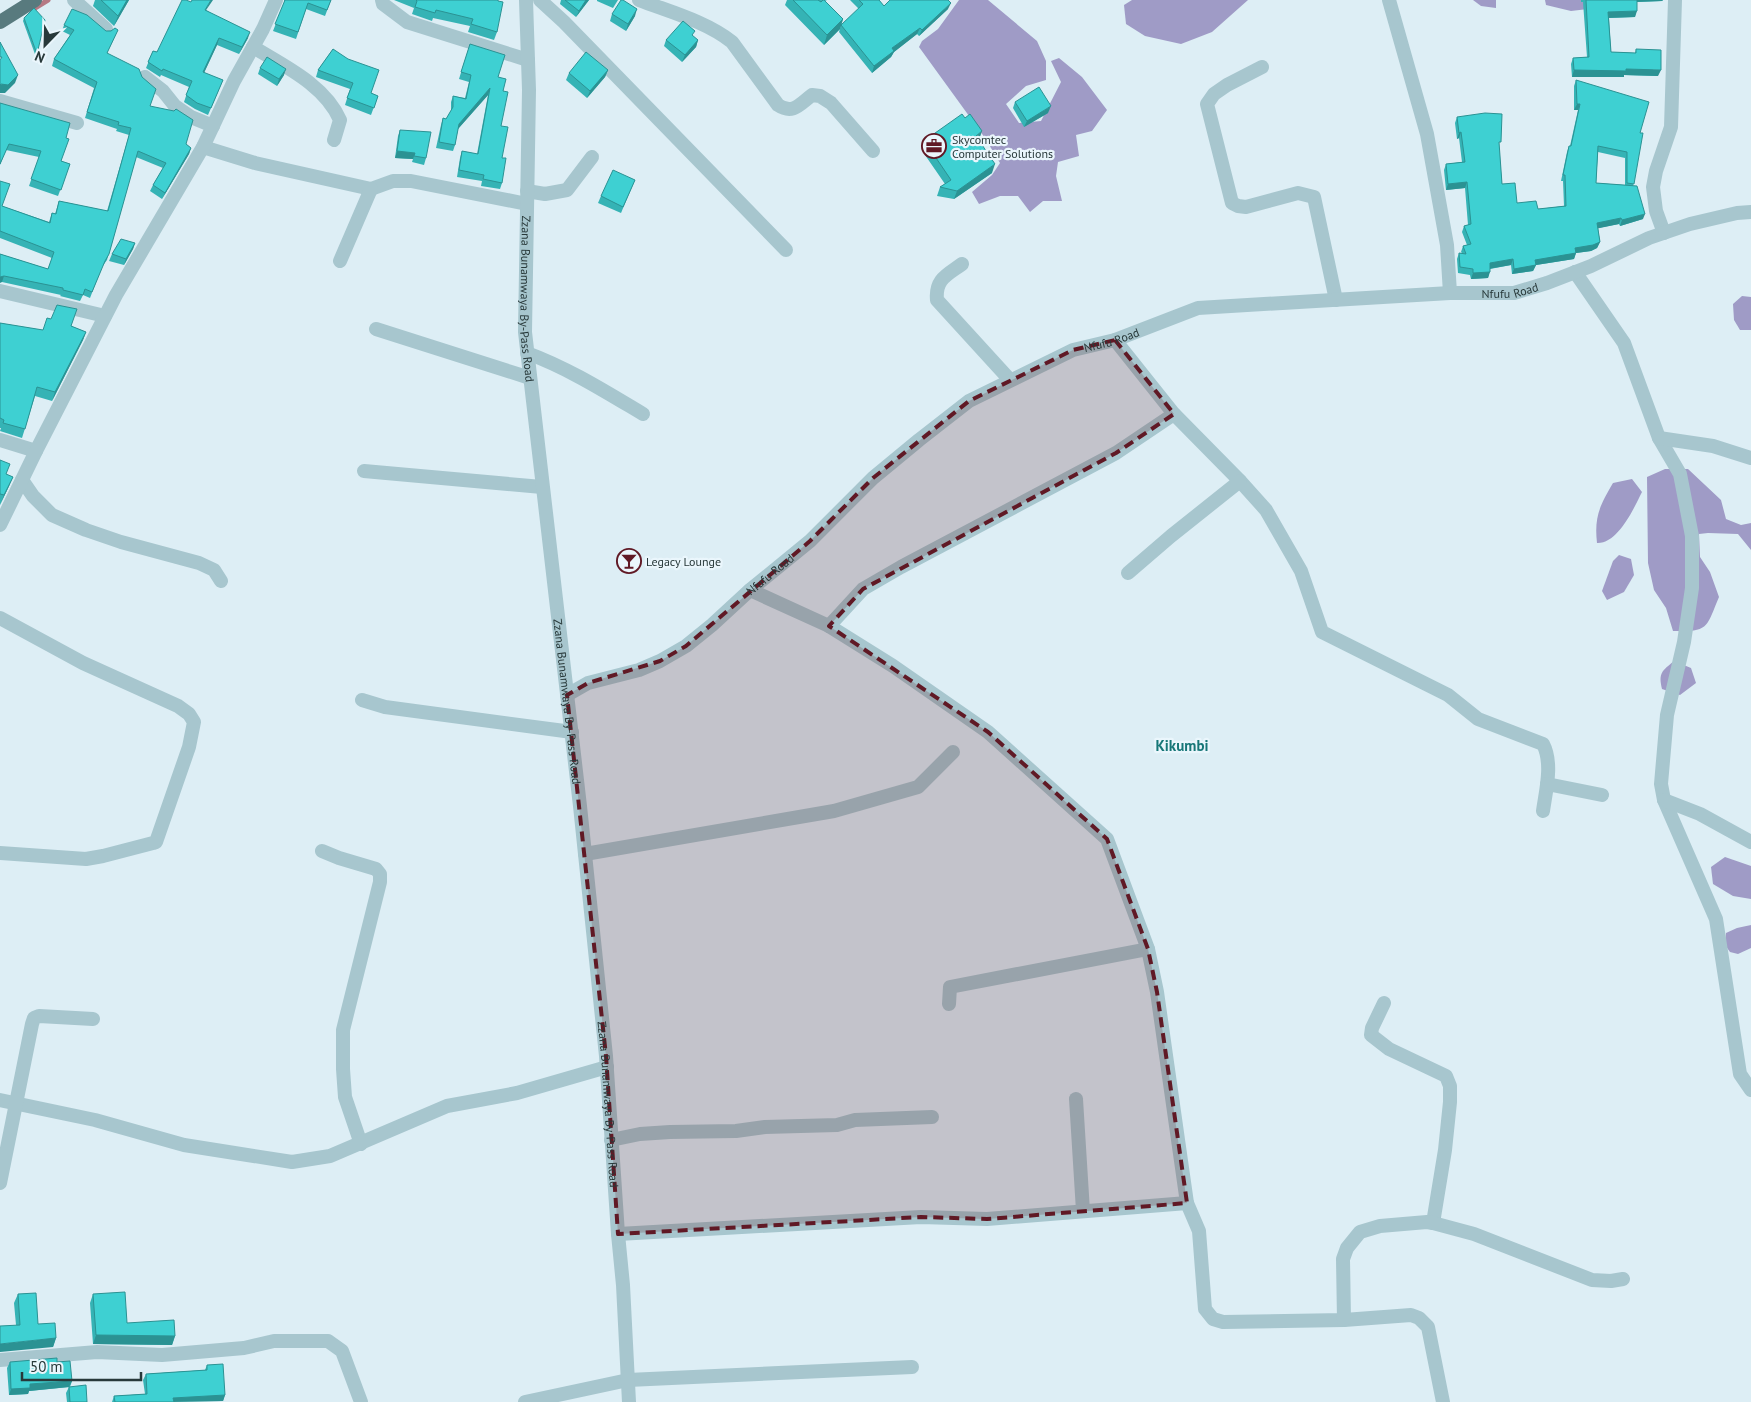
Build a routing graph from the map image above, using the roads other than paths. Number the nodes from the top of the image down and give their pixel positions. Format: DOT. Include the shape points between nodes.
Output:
graph roads {
  1 [pos="35,0"];
  2 [pos="74,0"];
  3 [pos="276,0"];
  4 [pos="382,0"];
  5 [pos="526,0"];
  6 [pos="540,0"];
  7 [pos="639,0"];
  8 [pos="1389,0"];
  9 [pos="1675,0"];
  10 [pos="0,22"];
  11 [pos="106,29"];
  12 [pos="253,47"];
  13 [pos="528,60"];
  14 [pos="1262,67"];
  15 [pos="145,77"];
  16 [pos="0,101"];
  17 [pos="77,123"];
  18 [pos="213,126"];
  19 [pos="334,140"];
  20 [pos="203,147"];
  21 [pos="873,151"];
  22 [pos="592,157"];
  23 [pos="371,189"];
  24 [pos="527,198"];
  25 [pos="1751,212"];
  26 [pos="1664,233"];
  27 [pos="786,250"];
  28 [pos="340,261"];
  29 [pos="962,264"];
  30 [pos="1575,272"];
  31 [pos="0,291"];
  32 [pos="1450,293"];
  33 [pos="1336,300"];
  34 [pos="105,316"];
  35 [pos="376,329"];
  36 [pos="1115,340"];
  37 [pos="527,354"];
  38 [pos="530,378"];
  39 [pos="1010,380"];
  40 [pos="643,414"];
  41 [pos="1174,414"];
  42 [pos="1659,438"];
  43 [pos="0,440"];
  44 [pos="36,451"];
  45 [pos="1751,458"];
  46 [pos="364,472"];
  47 [pos="22,480"];
  48 [pos="1240,481"];
  49 [pos="542,487"];
  50 [pos="0,525"];
  51 [pos="1128,573"];
  52 [pos="220,581"];
  53 [pos="750,590"];
  54 [pos="0,618"];
  55 [pos="829,626"];
  56 [pos="567,694"];
  57 [pos="362,700"];
  58 [pos="572,732"];
  59 [pos="953,752"];
  60 [pos="1547,784"];
  61 [pos="1602,795"];
  62 [pos="1664,800"];
  63 [pos="1543,811"];
  64 [pos="1751,842"];
  65 [pos="322,851"];
  66 [pos="0,853"];
  67 [pos="585,854"];
  68 [pos="1148,949"];
  69 [pos="1384,1003"];
  70 [pos="949,1004"];
  71 [pos="93,1019"];
  72 [pos="606,1067"];
  73 [pos="1751,1090"];
  74 [pos="1076,1099"];
  75 [pos="0,1100"];
  76 [pos="17,1102"];
  77 [pos="932,1118"];
  78 [pos="611,1140"];
  79 [pos="360,1144"];
  80 [pos="0,1183"];
  81 [pos="1187,1203"];
  82 [pos="1083,1211"];
  83 [pos="1433,1223"];
  84 [pos="618,1234"];
  85 [pos="1624,1279"];
  86 [pos="1344,1320"];
  87 [pos="0,1360"];
  88 [pos="912,1367"];
  89 [pos="628,1380"];
  90 [pos="361,1402"];
  91 [pos="525,1402"];
  92 [pos="629,1402"];
  93 [pos="1443,1402"];
  1 -- 10 [label="main road"];
  2 -- 11 [label="street"];
  3 -- 12 [label="street"];
  4 -- 13 [label="street" via="407,22"];
  5 -- 13 [label="street, Zzana Bunamwaya By-Pass Road"];
  6 -- 27 [label="street"];
  7 -- 21 [label="street" via="723,35 784,109 794,108 812,95 832,102"];
  8 -- 32 [label="street" via="1428,134 1447,245"];
  9 -- 26 [label="street" via="1671,127 1653,187 1656,212"];
  12 -- 18 [label="street"];
  12 -- 19 [label="street" via="296,73 335,108 340,120"];
  13 -- 24 [label="street, Zzana Bunamwaya By-Pass Road"];
  14 -- 33 [label="street" via="1227,85 1207,104 1232,203 1246,207 1298,193 1314,197"];
  15 -- 18 [label="street" via="175,106"];
  16 -- 17 [label="street"];
  18 -- 20 [label="street"];
  20 -- 23 [label="street" via="255,163"];
  20 -- 34 [label="street"];
  22 -- 24 [label="street" via="568,190"];
  23 -- 24 [label="street" via="393,181 411,181"];
  23 -- 28 [label="street"];
  24 -- 37 [label="street, Zzana Bunamwaya By-Pass Road"];
  25 -- 26 [label="street, Nfufu Road" via="1690,224"];
  26 -- 30 [label="street, Nfufu Road"];
  29 -- 39 [label="street" via="938,282 937,300"];
  30 -- 32 [label="street, Nfufu Road" via="1548,284 1514,293"];
  30 -- 42 [label="street" via="1624,343"];
  31 -- 34 [label="street"];
  32 -- 33 [label="street, Nfufu Road"];
  33 -- 36 [label="street, Nfufu Road" via="1198,308"];
  34 -- 44 [label="street"];
  35 -- 38 [label="street"];
  36 -- 39 [label="street, Nfufu Road" via="1074,350"];
  36 -- 41 [label="street"];
  37 -- 38 [label="street, Zzana Bunamwaya By-Pass Road"];
  37 -- 40 [label="street" via="545,360"];
  38 -- 49 [label="street, Zzana Bunamwaya By-Pass Road"];
  39 -- 53 [label="street, Nfufu Road" via="969,401 918,440 873,478 810,541"];
  41 -- 48 [label="street"];
  41 -- 55 [label="street" via="1116,453 863,589"];
  42 -- 45 [label="street" via="1713,446"];
  42 -- 62 [label="street" via="1680,474 1692,536 1692,588 1684,642 1667,715 1661,784"];
  43 -- 44 [label="street"];
  44 -- 47 [label="street"];
  46 -- 49 [label="street"];
  47 -- 50 [label="street"];
  47 -- 52 [label="street" via="52,515 121,542 199,563 214,570"];
  48 -- 51 [label="street"];
  48 -- 60 [label="street" via="1266,510 1301,571 1322,632 1448,695 1478,719 1543,744 1548,753"];
  49 -- 56 [label="street, Zzana Bunamwaya By-Pass Road"];
  53 -- 55 [label="street"];
  53 -- 56 [label="street, Nfufu Road" via="686,646 660,661 588,683"];
  54 -- 66 [label="street" via="83,663 178,706 194,722 189,747 156,842 86,859"];
  55 -- 68 [label="street" via="988,732 1107,839"];
  56 -- 58 [label="street, Zzana Bunamwaya By-Pass Road"];
  57 -- 58 [label="street" via="385,707"];
  58 -- 67 [label="street, Zzana Bunamwaya By-Pass Road"];
  59 -- 67 [label="street" via="918,787 834,811"];
  60 -- 61 [label="street"];
  60 -- 63 [label="street"];
  62 -- 64 [label="street" via="1700,814"];
  62 -- 73 [label="street" via="1716,919 1740,1074"];
  65 -- 79 [label="street" via="376,869 380,874 343,1030 345,1097"];
  67 -- 72 [label="street, Zzana Bunamwaya By-Pass Road"];
  68 -- 70 [label="street" via="1017,978 950,986"];
  68 -- 81 [label="street"];
  69 -- 83 [label="street" via="1371,1035 1389,1049 1446,1076 1450,1086 1446,1150"];
  71 -- 76 [label="street" via="34,1018"];
  72 -- 78 [label="street, Zzana Bunamwaya By-Pass Road"];
  72 -- 79 [label="street" via="517,1093 447,1106"];
  74 -- 82 [label="street"];
  75 -- 76 [label="street"];
  76 -- 79 [label="street" via="184,1145 292,1162 330,1156"];
  76 -- 80 [label="street"];
  77 -- 78 [label="street" via="640,1134"];
  78 -- 84 [label="street, Zzana Bunamwaya By-Pass Road"];
  81 -- 82 [label="street"];
  81 -- 86 [label="street" via="1199,1230 1205,1309 1212,1319 1223,1322"];
  82 -- 84 [label="street" via="987,1219 922,1218"];
  83 -- 85 [label="street" via="1474,1234 1592,1280"];
  83 -- 86 [label="street" via="1380,1226 1360,1232 1343,1259"];
  84 -- 89 [label="street, Zzana Bunamwaya By-Pass Road"];
  86 -- 93 [label="street" via="1411,1315 1419,1318 1428,1327"];
  87 -- 90 [label="street" via="97,1352 162,1355 244,1348 274,1341 328,1341 342,1351"];
  88 -- 89 [label="street"];
  89 -- 91 [label="street"];
  89 -- 92 [label="street, Zzana Bunamwaya By-Pass Road"];
}
